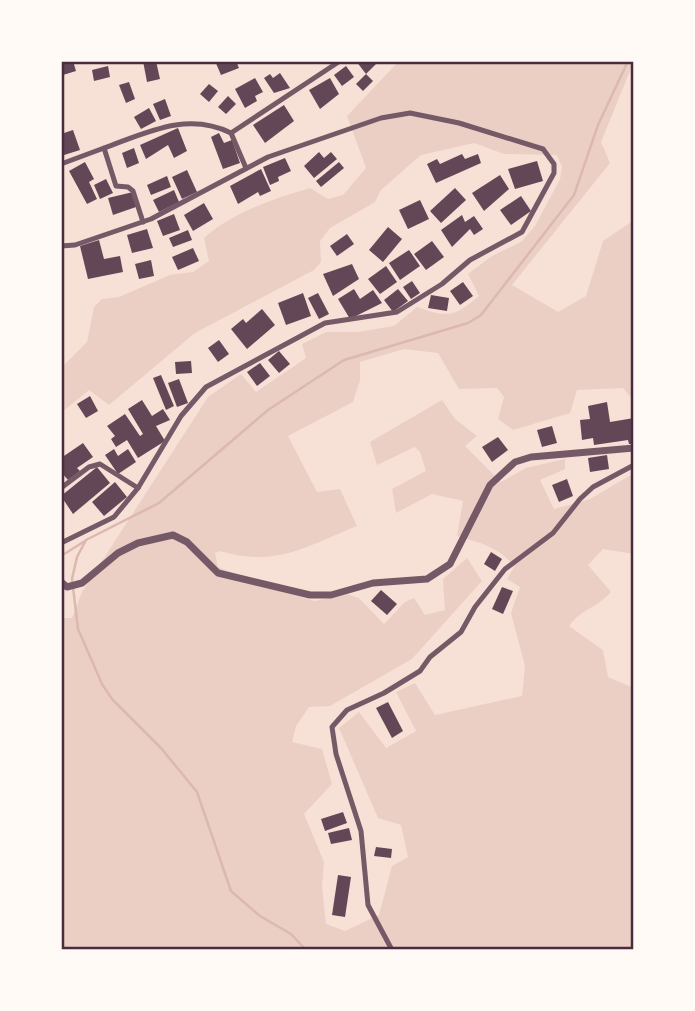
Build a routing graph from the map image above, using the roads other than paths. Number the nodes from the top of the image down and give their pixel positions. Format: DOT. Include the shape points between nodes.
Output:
graph roads {
  1 [pos="340,61"];
  2 [pos="231,133"];
  3 [pos="104,148"];
  4 [pos="61,164"];
  5 [pos="246,169"];
  6 [pos="144,222"];
  7 [pos="61,246"];
  8 [pos="634,448"];
  9 [pos="634,465"];
  10 [pos="61,488"];
  11 [pos="138,488"];
  12 [pos="61,543"];
  13 [pos="64,584"];
  14 [pos="392,950"];
  1 -- 2 [label="street"];
  2 -- 3 [label="street" via="200,123 176,123"];
  2 -- 5 [label="street"];
  3 -- 4 [label="street"];
  3 -- 6 [label="street" via="116,186 133,191"];
  5 -- 6 [label="street"];
  5 -- 11 [label="street" via="268,157 382,118 410,113 543,149 554,164 554,173 528,223 511,240 470,260 397,312 325,323 206,387 181,416"];
  6 -- 7 [label="street"];
  8 -- 13 [label="street" via="515,462 490,485 450,564 427,579 310,595 218,573 187,542 173,535 158,536 118,553 82,583"];
  9 -- 14 [label="street" via="593,487 553,533 505,569 461,632 420,671 347,710 332,727 338,763 361,831 368,905"];
  10 -- 11 [label="street" via="100,464"];
  11 -- 12 [label="street" via="114,517"];
}
